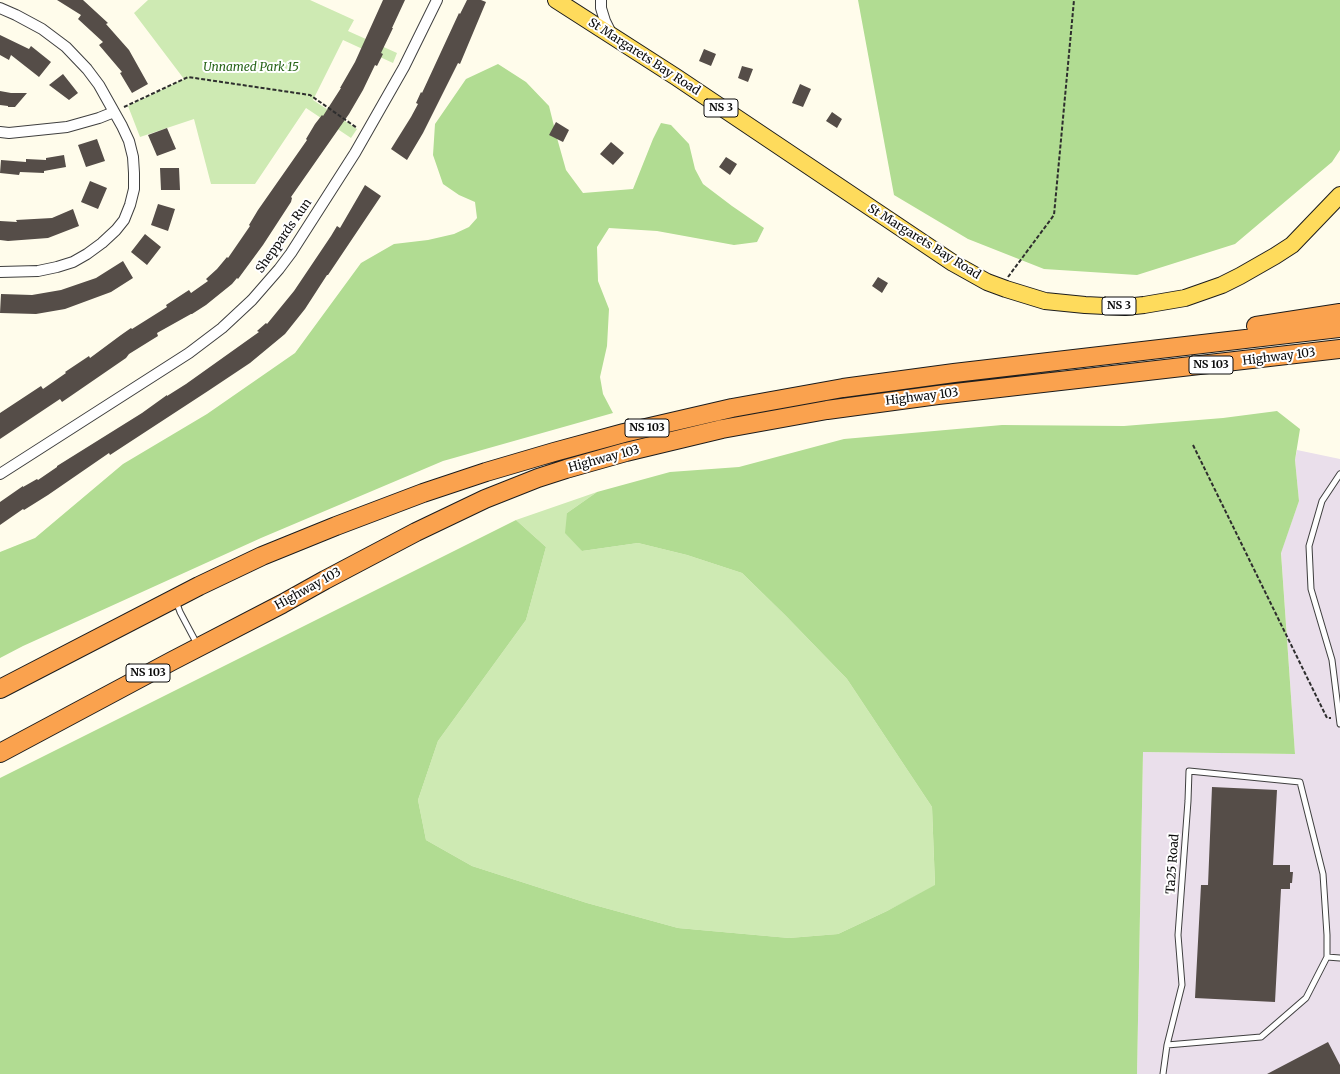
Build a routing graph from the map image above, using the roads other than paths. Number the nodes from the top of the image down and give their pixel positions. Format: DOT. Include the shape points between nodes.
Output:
graph roads {
  1 [pos="437,0"];
  2 [pos="561,0"];
  3 [pos="601,0"];
  4 [pos="0,8"];
  5 [pos="614,38"];
  6 [pos="114,112"];
  7 [pos="0,132"];
  8 [pos="1340,195"];
  9 [pos="0,272"];
  10 [pos="1340,313"];
  11 [pos="1340,328"];
  12 [pos="1340,349"];
  13 [pos="972,371"];
  14 [pos="0,474"];
  15 [pos="1340,474"];
  16 [pos="175,598"];
  17 [pos="198,647"];
  18 [pos="0,689"];
  19 [pos="1340,724"];
  20 [pos="0,753"];
  21 [pos="1327,957"];
  22 [pos="1340,958"];
  23 [pos="1167,1045"];
  24 [pos="1163,1074"];
  1 -- 14 [label="street, Sheppards Run" via="404,67 366,134 291,253 266,285 237,315 206,341"];
  2 -- 5 [label="main road, St Margarets Bay Road / NS 3"];
  3 -- 5 [label="street" via="604,21"];
  4 -- 6 [label="street" via="34,24 66,47 87,69"];
  5 -- 8 [label="main road, St Margarets Bay Road / NS 3" via="935,252 987,282 1044,301 1085,305 1144,305 1185,298 1222,285 1292,245"];
  6 -- 7 [label="street" via="67,127"];
  6 -- 9 [label="street" via="129,141 134,162 134,189 124,220 102,244 73,262 38,271"];
  10 -- 13 [label="highway" via="988,364"];
  11 -- 13 [label="highway, Highway 103 / NS 103"];
  12 -- 17 [label="highway, Highway 103 / NS 103" via="864,404 756,422 626,452 538,478 461,510"];
  13 -- 16 [label="highway, Highway 103 / NS 103" via="761,402 554,452 454,482 364,515 248,562"];
  15 -- 19 [label="lane" via="1322,501 1309,546 1311,589 1332,660"];
  16 -- 17 [label="lane"];
  16 -- 18 [label="highway, Highway 103 / NS 103"];
  17 -- 20 [label="highway, Highway 103 / NS 103"];
  21 -- 22 [label="lane"];
  21 -- 23 [label="lane, Ta25 Road" via="1306,998 1261,1037"];
  21 -- 23 [label="lane, Ta25 Road" via="1323,874 1300,782 1189,771 1178,935 1182,985"];
  23 -- 24 [label="lane"];
}
